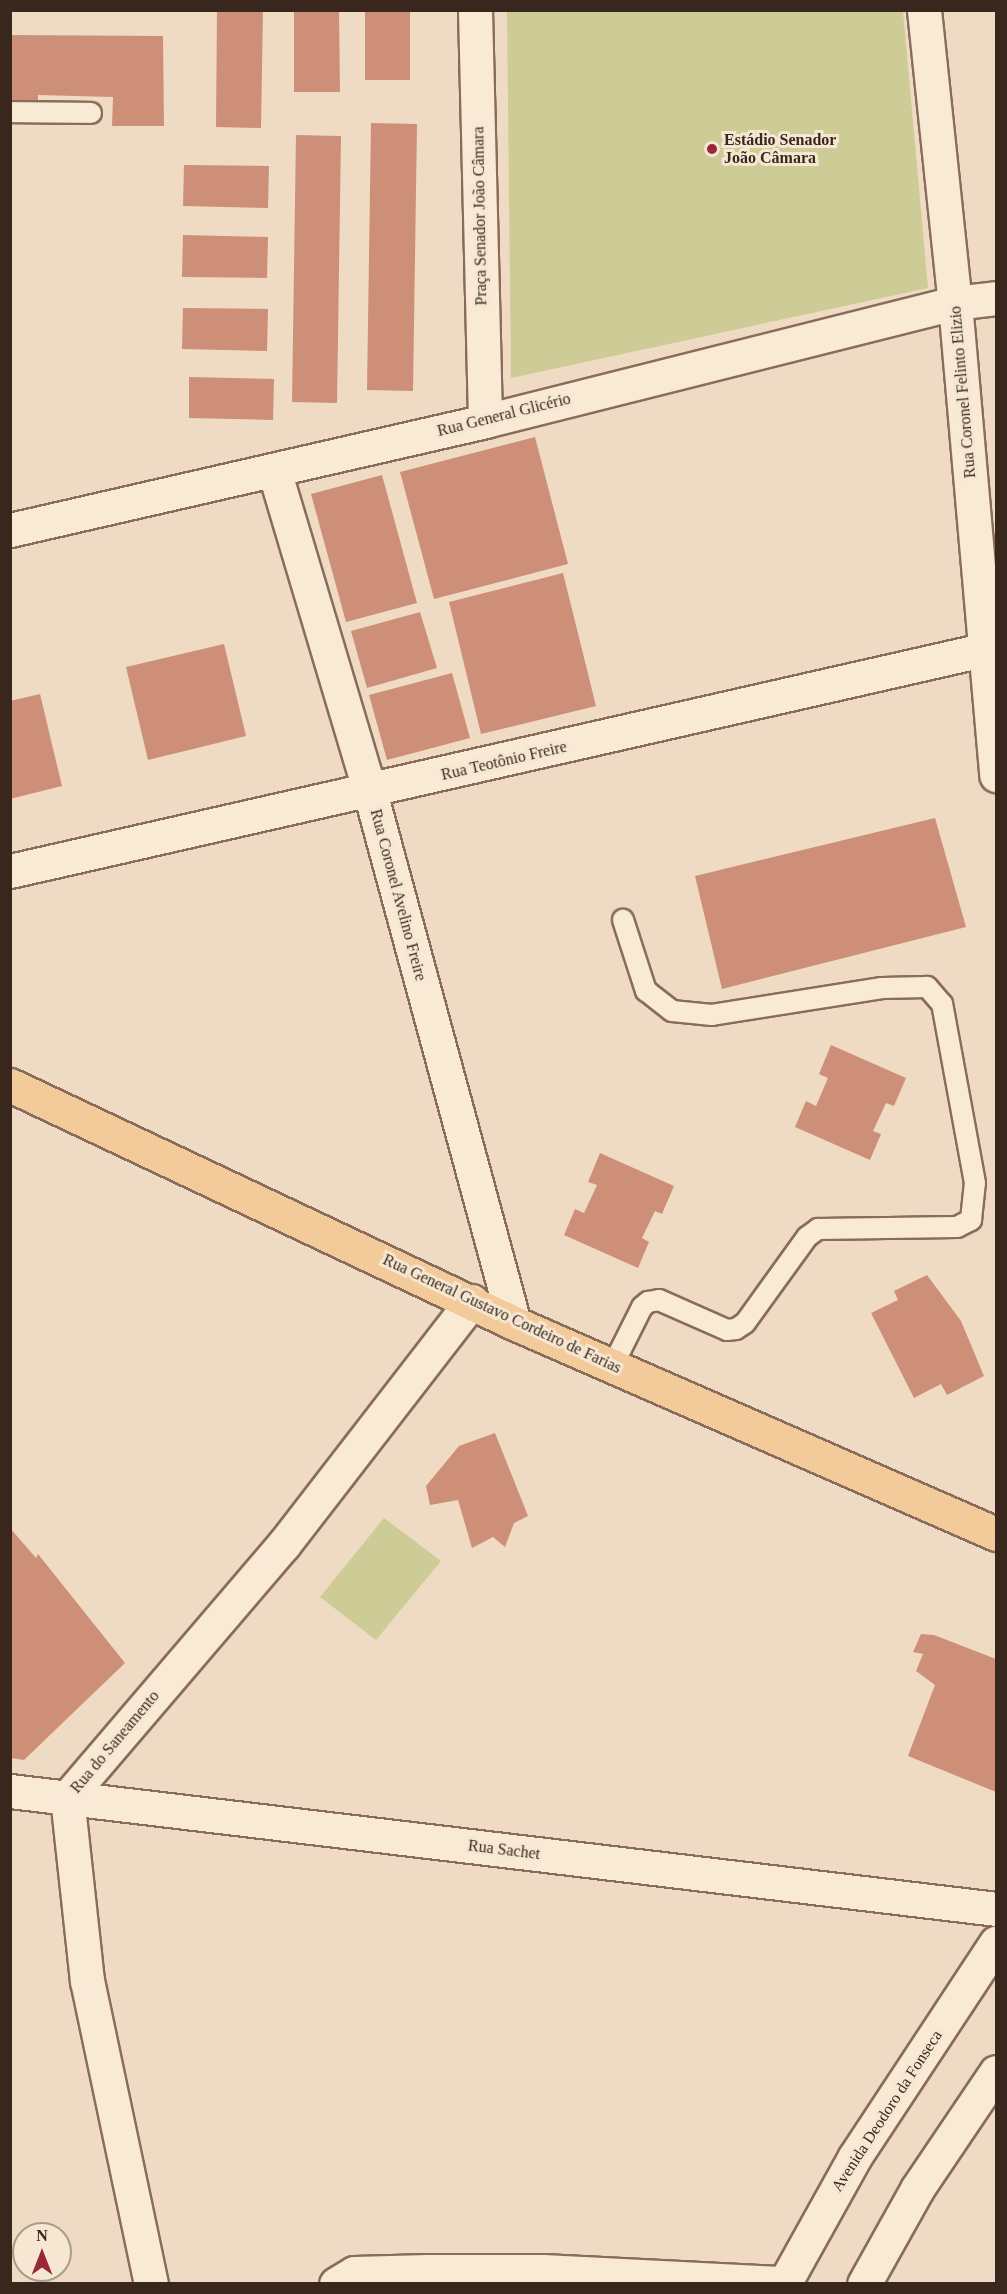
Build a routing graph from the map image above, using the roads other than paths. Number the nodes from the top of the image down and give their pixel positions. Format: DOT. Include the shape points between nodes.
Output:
graph roads {
  1 [pos="475,10"];
  2 [pos="924,10"];
  3 [pos="10,112"];
  4 [pos="91,112"];
  5 [pos="996,298"];
  6 [pos="955,303"];
  7 [pos="485,421"];
  8 [pos="274,470"];
  9 [pos="10,530"];
  10 [pos="992,648"];
  11 [pos="996,775"];
  12 [pos="370,792"];
  13 [pos="10,871"];
  14 [pos="623,921"];
  15 [pos="10,1085"];
  16 [pos="472,1301"];
  17 [pos="514,1323"];
  18 [pos="613,1365"];
  19 [pos="996,1534"];
  20 [pos="10,1791"];
  21 [pos="67,1798"];
  22 [pos="996,1909"];
  23 [pos="996,1943"];
  24 [pos="996,2072"];
  25 [pos="151,2283"];
  26 [pos="336,2283"];
  27 [pos="784,2283"];
  28 [pos="864,2283"];
  1 -- 7 [label="street, Praça Senador João Câmara"];
  2 -- 6 [label="street, Rua Coronel Felinto Elizio"];
  3 -- 4 [label="lane"];
  5 -- 6 [label="street, Rua General Glicério"];
  6 -- 7 [label="street, Rua General Glicério"];
  6 -- 10 [label="street, Rua Coronel Felinto Elizio"];
  7 -- 8 [label="street, Rua General Glicério"];
  8 -- 9 [label="street, Rua General Glicério"];
  8 -- 12 [label="street, Rua Coronel Avelino Freire"];
  10 -- 11 [label="street, Rua Coronel Felinto Elizio"];
  10 -- 12 [label="street, Rua Teotônio Freire"];
  12 -- 13 [label="street, Rua Teotônio Freire"];
  12 -- 17 [label="street, Rua Coronel Avelino Freire"];
  14 -- 18 [label="lane" via="646,991 672,1011 712,1016 882,988 927,987 942,1004 975,1183 971,1220 957,1227 818,1229 807,1237 745,1323 736,1329 727,1330 659,1300 648,1302"];
  15 -- 16 [label="main road, Rua General Gustavo Cordeiro de Farias"];
  16 -- 17 [label="main road, Rua General Gustavo Cordeiro de Farias"];
  16 -- 21 [label="street, Rua do Saneamento" via="284,1544"];
  17 -- 18 [label="main road, Rua General Gustavo Cordeiro de Farias"];
  18 -- 19 [label="main road, Rua General Gustavo Cordeiro de Farias"];
  20 -- 21 [label="street, Rua Sachet"];
  21 -- 22 [label="street, Rua Sachet"];
  21 -- 25 [label="street, Rua do Saneamento" via="87,1981"];
  23 -- 27 [label="street, Avenida Deodoro da Fonseca" via="854,2158"];
  24 -- 28 [label="street" via="917,2189"];
  26 -- 27 [label="street" via="354,2273 543,2271"];
}
